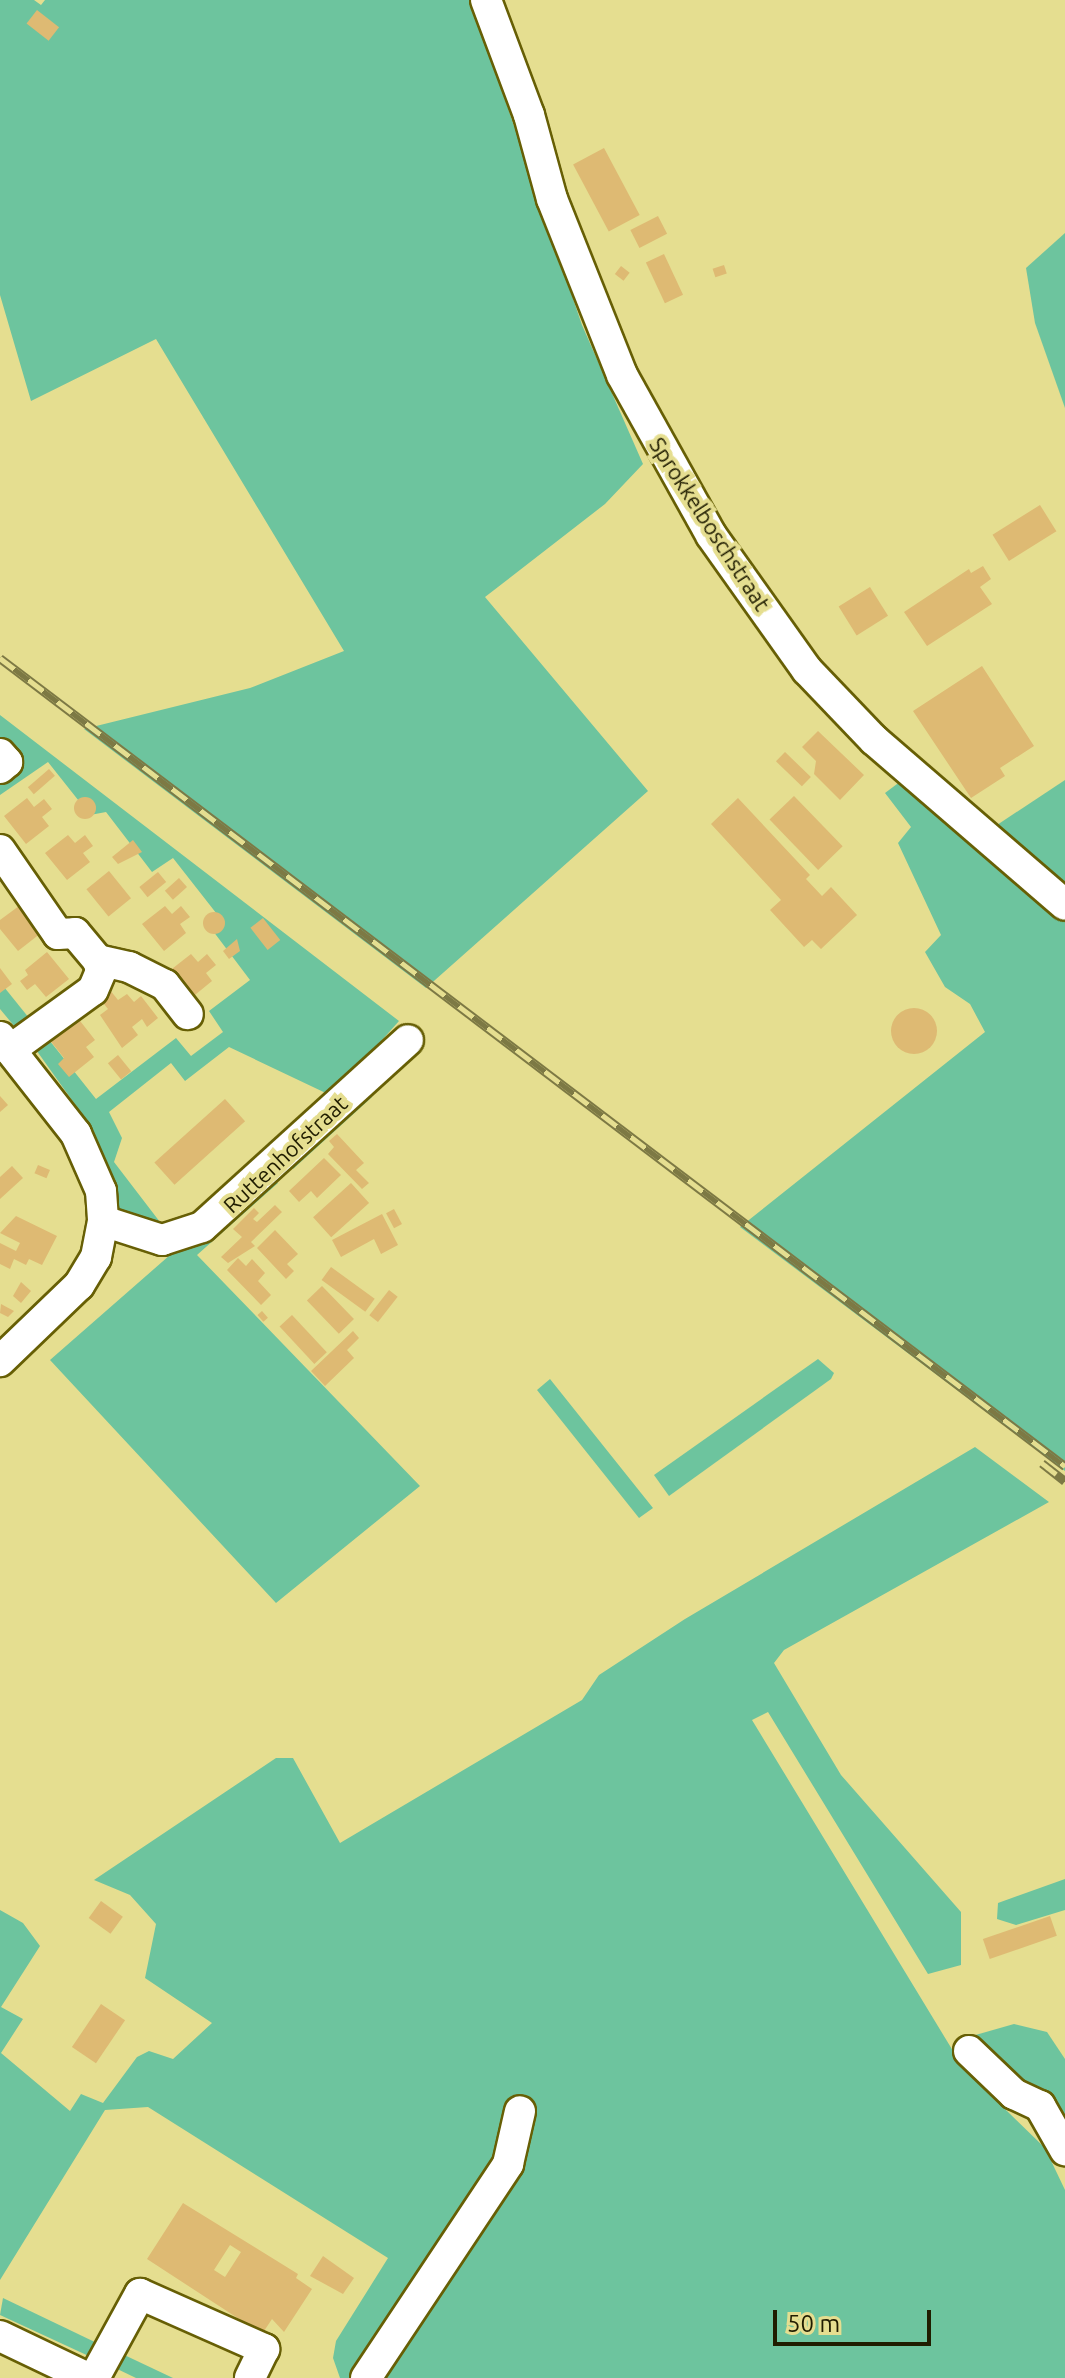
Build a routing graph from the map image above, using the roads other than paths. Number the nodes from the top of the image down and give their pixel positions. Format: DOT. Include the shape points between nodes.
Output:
graph roads {
  1 [pos="486,0"];
  2 [pos="0,754"];
  3 [pos="0,768"];
  4 [pos="0,850"];
  5 [pos="1065,905"];
  6 [pos="98,960"];
  7 [pos="188,1014"];
  8 [pos="408,1040"];
  9 [pos="5,1044"];
  10 [pos="103,1221"];
  11 [pos="0,1361"];
  12 [pos="969,2051"];
  13 [pos="520,2111"];
  14 [pos="1065,2150"];
  15 [pos="0,2336"];
  16 [pos="88,2378"];
  17 [pos="94,2378"];
  18 [pos="250,2378"];
  19 [pos="366,2378"];
  1 -- 5 [label="street, Sprokkelboschstraat" via="529,115 552,199 622,375 711,535 807,670 874,740"];
  2 -- 3 [label="street" via="7,762"];
  4 -- 6 [label="street" via="58,934 75,933"];
  6 -- 7 [label="street" via="129,967 165,985"];
  6 -- 9 [label="street" via="101,971 93,990"];
  8 -- 10 [label="street, Ruttenhofstraat" via="202,1227 162,1240"];
  9 -- 10 [label="street" via="76,1134 101,1191"];
  10 -- 11 [label="street" via="96,1257 79,1285"];
  12 -- 14 [label="street" via="1014,2094 1040,2106"];
  13 -- 19 [label="street" via="508,2164"];
  15 -- 16 [label="street"];
  17 -- 18 [label="street" via="140,2294 264,2349"];
}
